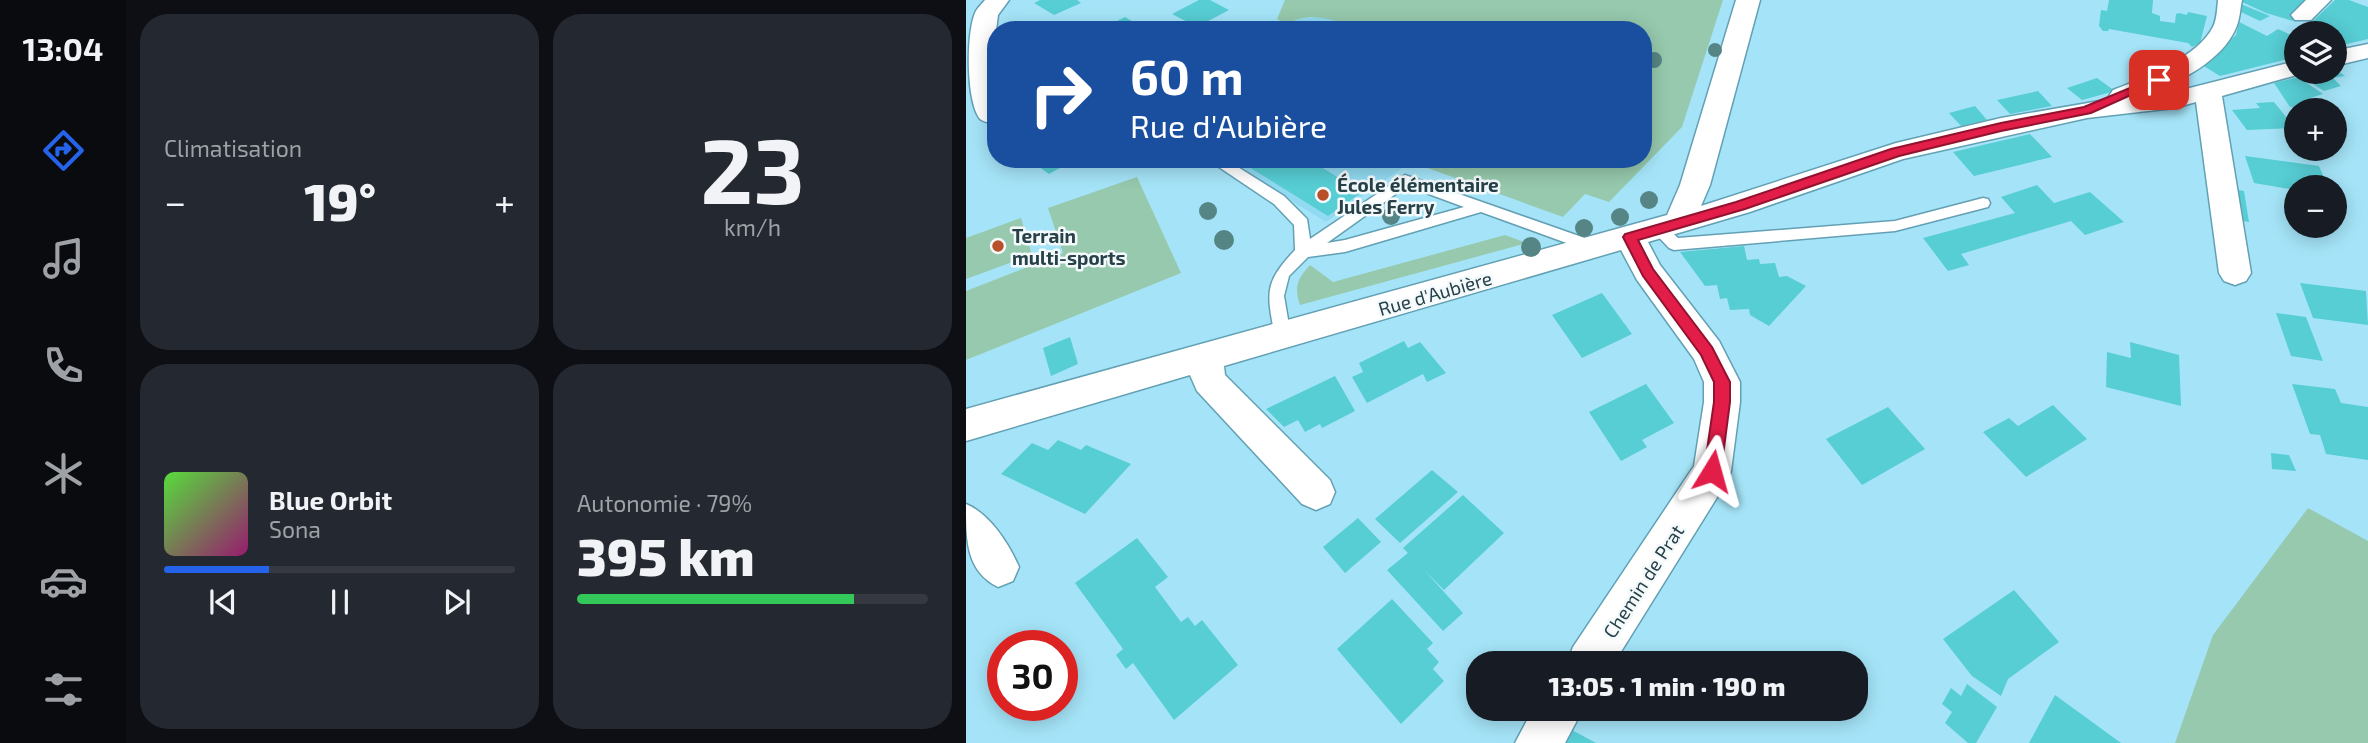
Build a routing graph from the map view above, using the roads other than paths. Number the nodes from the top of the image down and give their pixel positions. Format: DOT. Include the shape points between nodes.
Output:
graph roads {
  1 [pos="998,0"];
  2 [pos="1748,0"];
  3 [pos="2230,0"];
  4 [pos="987,25"];
  5 [pos="987,50"];
  6 [pos="2368,51"];
  7 [pos="2347,56"];
  8 [pos="2284,72"];
  9 [pos="2208,92"];
  10 [pos="987,107"];
  11 [pos="2087,110"];
  12 [pos="1228,168"];
  13 [pos="1983,204"];
  14 [pos="1481,207"];
  15 [pos="1655,229"];
  16 [pos="1594,247"];
  17 [pos="1303,252"];
  18 [pos="2235,273"];
  19 [pos="1283,337"];
  20 [pos="1205,359"];
  21 [pos="966,425"];
  22 [pos="1316,492"];
  23 [pos="966,523"];
  24 [pos="998,567"];
  25 [pos="1597,651"];
  26 [pos="1552,721"];
  27 [pos="1538,743"];
  1 -- 4 [label="street" via="986,14"];
  2 -- 15 [label="street" via="1695,185"];
  3 -- 11 [label="street" via="2224,30 2200,54 2142,89"];
  5 -- 10 [label="street" via="978,70"];
  6 -- 7 [label="street"];
  8 -- 9 [label="street"];
  9 -- 11 [label="street"];
  9 -- 18 [label="street"];
  11 -- 15 [label="street, Rue d'Aubière" via="1896,152"];
  12 -- 17 [label="lane" via="1279,200 1302,223"];
  13 -- 15 [label="lane" via="1895,226 1795,235 1674,244"];
  14 -- 16 [label="lane"];
  14 -- 17 [label="lane" via="1345,246"];
  14 -- 17 [label="lane" via="1405,180"];
  15 -- 16 [label="street, Rue d'Aubière"];
  15 -- 25 [label="street, Chemin de Prat" via="1648,272 1707,351 1722,382 1722,402 1712,471"];
  16 -- 19 [label="street, Rue d'Aubière"];
  17 -- 19 [label="lane" via="1282,274 1276,296"];
  19 -- 20 [label="street, Rue d'Aubière"];
  20 -- 21 [label="street, Rue d'Aubière"];
  20 -- 22 [label="street" via="1209,381"];
  23 -- 24 [label="street"];
  26 -- 27 [label="street"];
}
